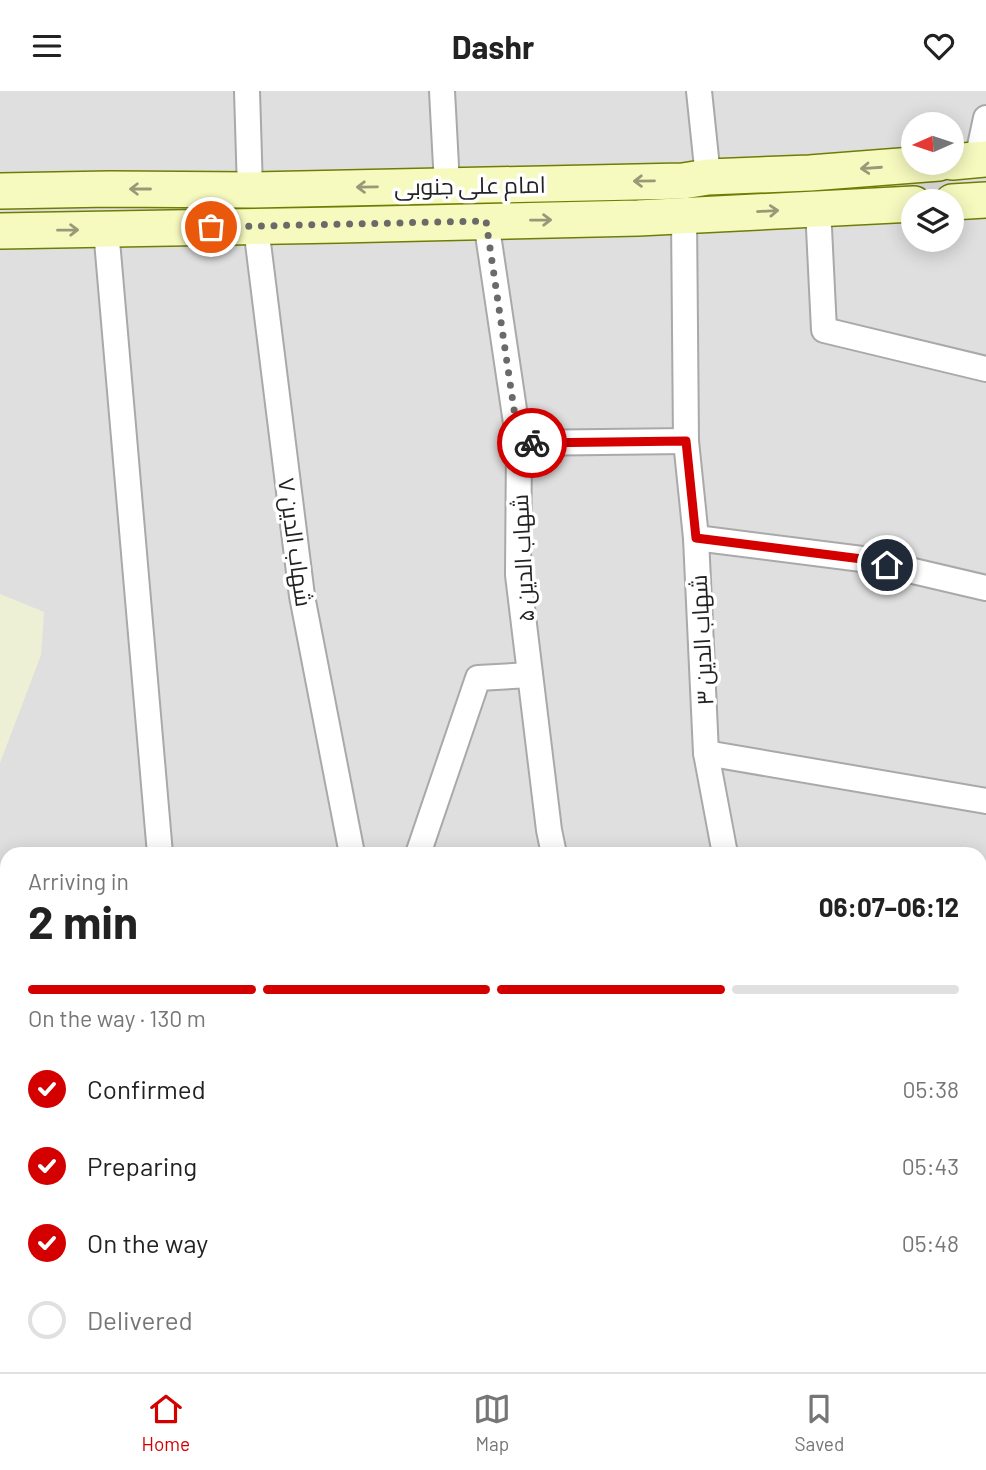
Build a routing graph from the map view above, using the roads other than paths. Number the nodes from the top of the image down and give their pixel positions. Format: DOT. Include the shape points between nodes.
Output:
graph roads {
  1 [pos="247,91"];
  2 [pos="442,91"];
  3 [pos="699,91"];
  4 [pos="986,118"];
  5 [pos="972,160"];
  6 [pos="901,166"];
  7 [pos="708,177"];
  8 [pos="447,185"];
  9 [pos="250,190"];
  10 [pos="0,191"];
  11 [pos="986,200"];
  12 [pos="964,201"];
  13 [pos="901,205"];
  14 [pos="818,208"];
  15 [pos="684,216"];
  16 [pos="486,221"];
  17 [pos="256,227"];
  18 [pos="106,229"];
  19 [pos="0,231"];
  20 [pos="986,369"];
  21 [pos="686,441"];
  22 [pos="519,443"];
  23 [pos="696,538"];
  24 [pos="986,588"];
  25 [pos="530,675"];
  26 [pos="706,753"];
  27 [pos="986,801"];
  28 [pos="159,847"];
  29 [pos="351,847"];
  30 [pos="420,847"];
  31 [pos="553,847"];
  32 [pos="724,847"];
  1 -- 9 [label="street"];
  2 -- 8 [label="street"];
  3 -- 7 [label="street"];
  4 -- 5 [label="street"];
  6 -- 7 [label="street, امام علی جنوبی, one-way"];
  7 -- 8 [label="street, امام علی جنوبی, one-way"];
  8 -- 9 [label="street, امام علی جنوبی, one-way"];
  9 -- 10 [label="street, امام علی جنوبی, one-way"];
  11 -- 12 [label="street"];
  13 -- 14 [label="street, امام علی جنوبی"];
  15 -- 14 [label="street, امام علی جنوبی, one-way"];
  14 -- 20 [label="street" via="824,330"];
  16 -- 15 [label="street, امام علی جنوبی, one-way"];
  15 -- 21 [label="street, شهاب الدین ۳"];
  16 -- 17 [label="street, امام علی جنوبی"];
  16 -- 22 [label="street, شهاب الدین ۵"];
  17 -- 18 [label="street, امام علی جنوبی"];
  17 -- 29 [label="street, شهاب الدین ۷" via="302,596"];
  19 -- 18 [label="street, امام علی جنوبی, one-way"];
  18 -- 28 [label="street"];
  21 -- 22 [label="street"];
  21 -- 23 [label="street, شهاب الدین ۳"];
  22 -- 25 [label="street, شهاب الدین ۵" via="518,575"];
  23 -- 24 [label="street" via="862,559"];
  23 -- 26 [label="street, شهاب الدین ۳"];
  25 -- 30 [label="street" via="478,678"];
  25 -- 31 [label="street, شهاب الدین ۵"];
  26 -- 27 [label="street"];
  26 -- 32 [label="street, شهاب الدین ۳"];
}
